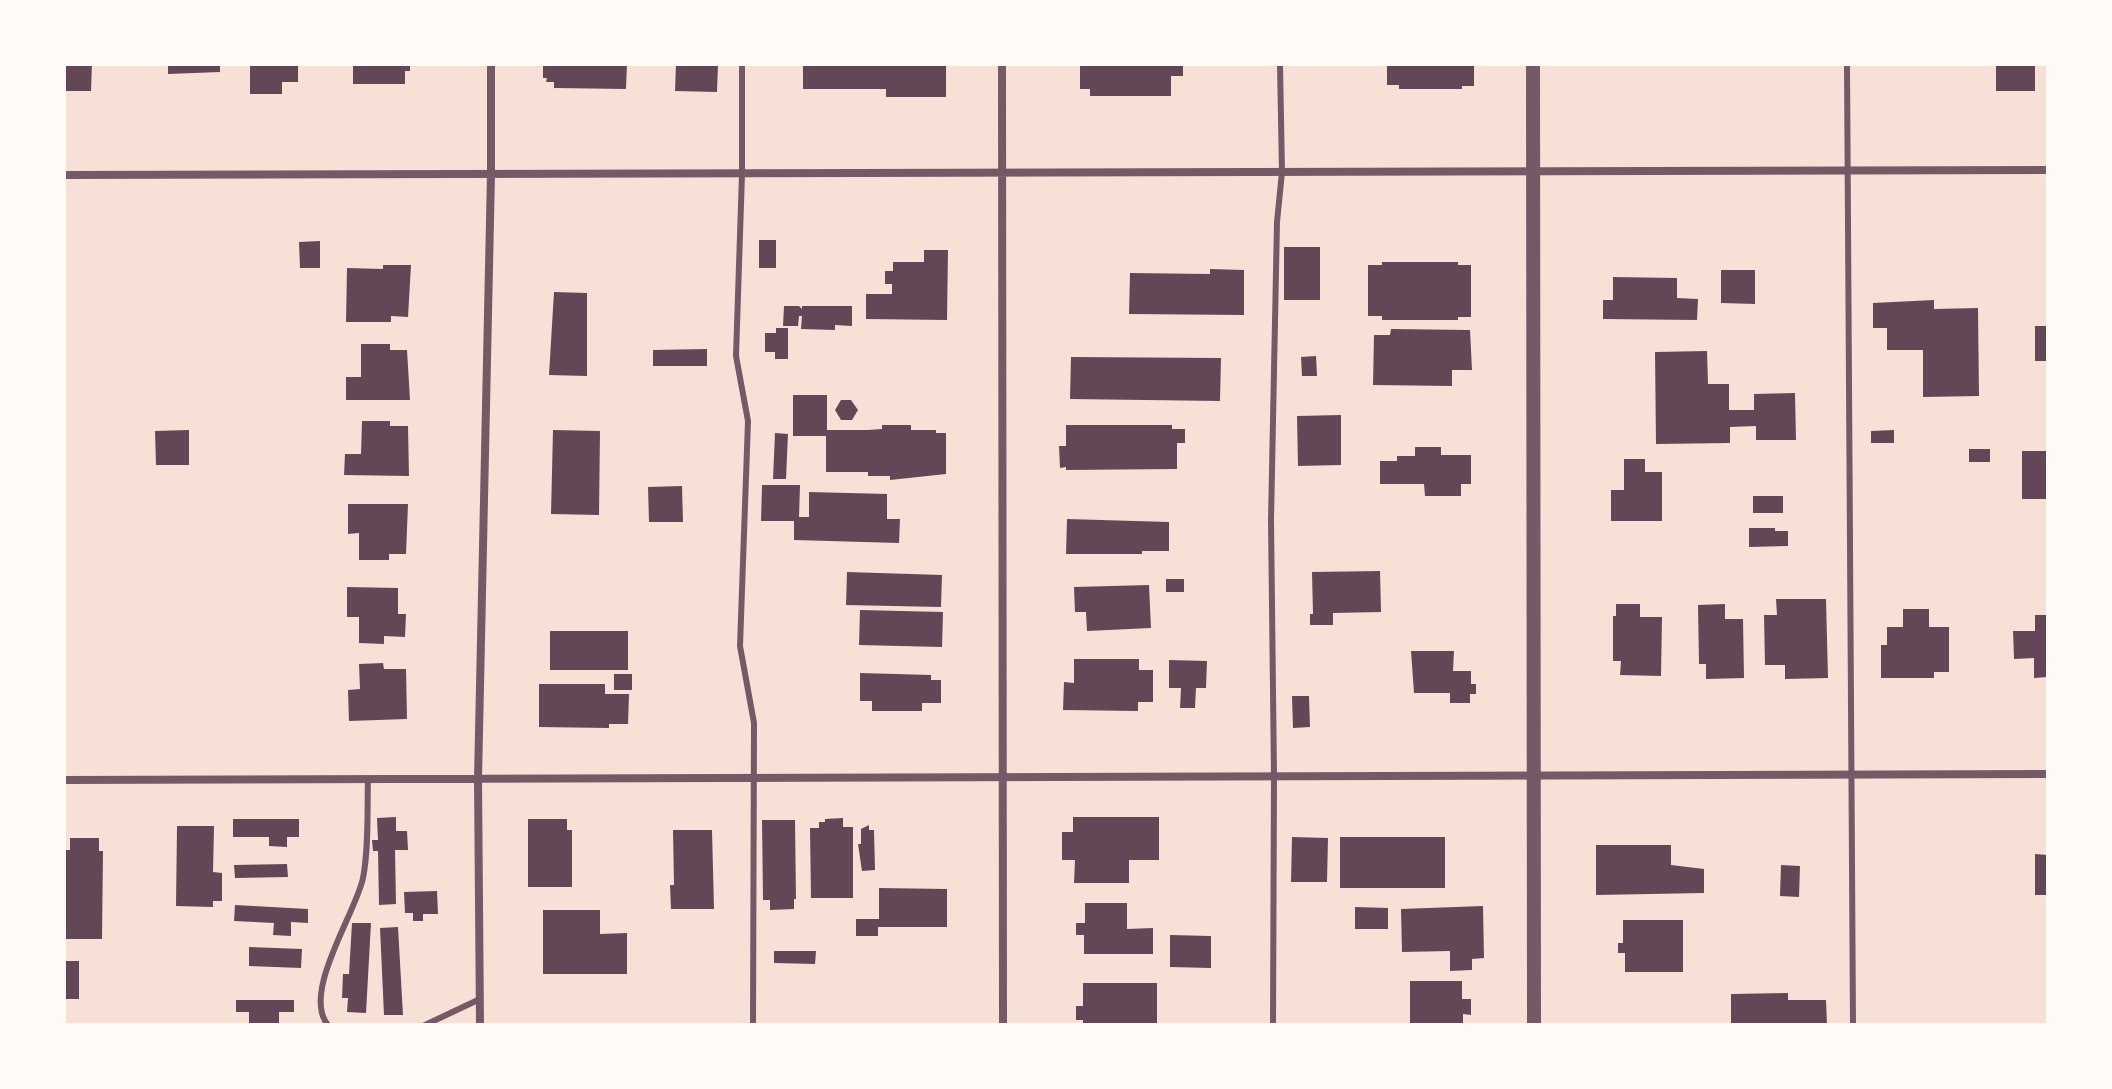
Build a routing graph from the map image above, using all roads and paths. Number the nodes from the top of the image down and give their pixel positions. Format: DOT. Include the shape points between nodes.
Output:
graph roads {
  1 [pos="491,64"];
  2 [pos="742,64"];
  3 [pos="1002,64"];
  4 [pos="1280,64"];
  5 [pos="1533,64"];
  6 [pos="1847,64"];
  7 [pos="2048,170"];
  8 [pos="1847,171"];
  9 [pos="1282,172"];
  10 [pos="1533,172"];
  11 [pos="1002,173"];
  12 [pos="491,174"];
  13 [pos="742,174"];
  14 [pos="64,175"];
  15 [pos="1853,774"];
  16 [pos="2048,774"];
  17 [pos="1533,775"];
  18 [pos="1274,776"];
  19 [pos="1003,777"];
  20 [pos="754,778"];
  21 [pos="368,779"];
  22 [pos="478,779"];
  23 [pos="64,780"];
  24 [pos="480,999"];
  25 [pos="328,1025"];
  26 [pos="425,1025"];
  27 [pos="480,1025"];
  28 [pos="753,1025"];
  29 [pos="1003,1025"];
  30 [pos="1273,1025"];
  31 [pos="1534,1025"];
  32 [pos="1853,1025"];
  1 -- 12 [label="street"];
  2 -- 13 [label="lane"];
  3 -- 11 [label="street"];
  4 -- 9 [label="lane"];
  5 -- 10 [label="street"];
  6 -- 8 [label="lane"];
  7 -- 8 [label="street"];
  8 -- 10 [label="street"];
  8 -- 15 [label="lane"];
  9 -- 10 [label="street"];
  9 -- 11 [label="street"];
  9 -- 18 [label="lane" via="1271,520"];
  10 -- 17 [label="street"];
  11 -- 13 [label="street"];
  11 -- 19 [label="street"];
  12 -- 13 [label="street"];
  12 -- 14 [label="street"];
  12 -- 22 [label="street"];
  13 -- 20 [label="lane" via="736,356 748,421 740,646 754,723"];
  15 -- 16 [label="street"];
  15 -- 17 [label="street"];
  15 -- 32 [label="lane"];
  17 -- 18 [label="street"];
  17 -- 31 [label="street"];
  18 -- 19 [label="street"];
  18 -- 30 [label="lane"];
  19 -- 20 [label="street"];
  19 -- 29 [label="street"];
  20 -- 22 [label="street"];
  20 -- 28 [label="lane"];
  21 -- 22 [label="street"];
  21 -- 23 [label="street"];
  21 -- 25 [label="lane" via="363,879 327,967 322,1018"];
  22 -- 24 [label="street"];
  24 -- 26 [label="lane"];
  24 -- 27 [label="street"];
}
